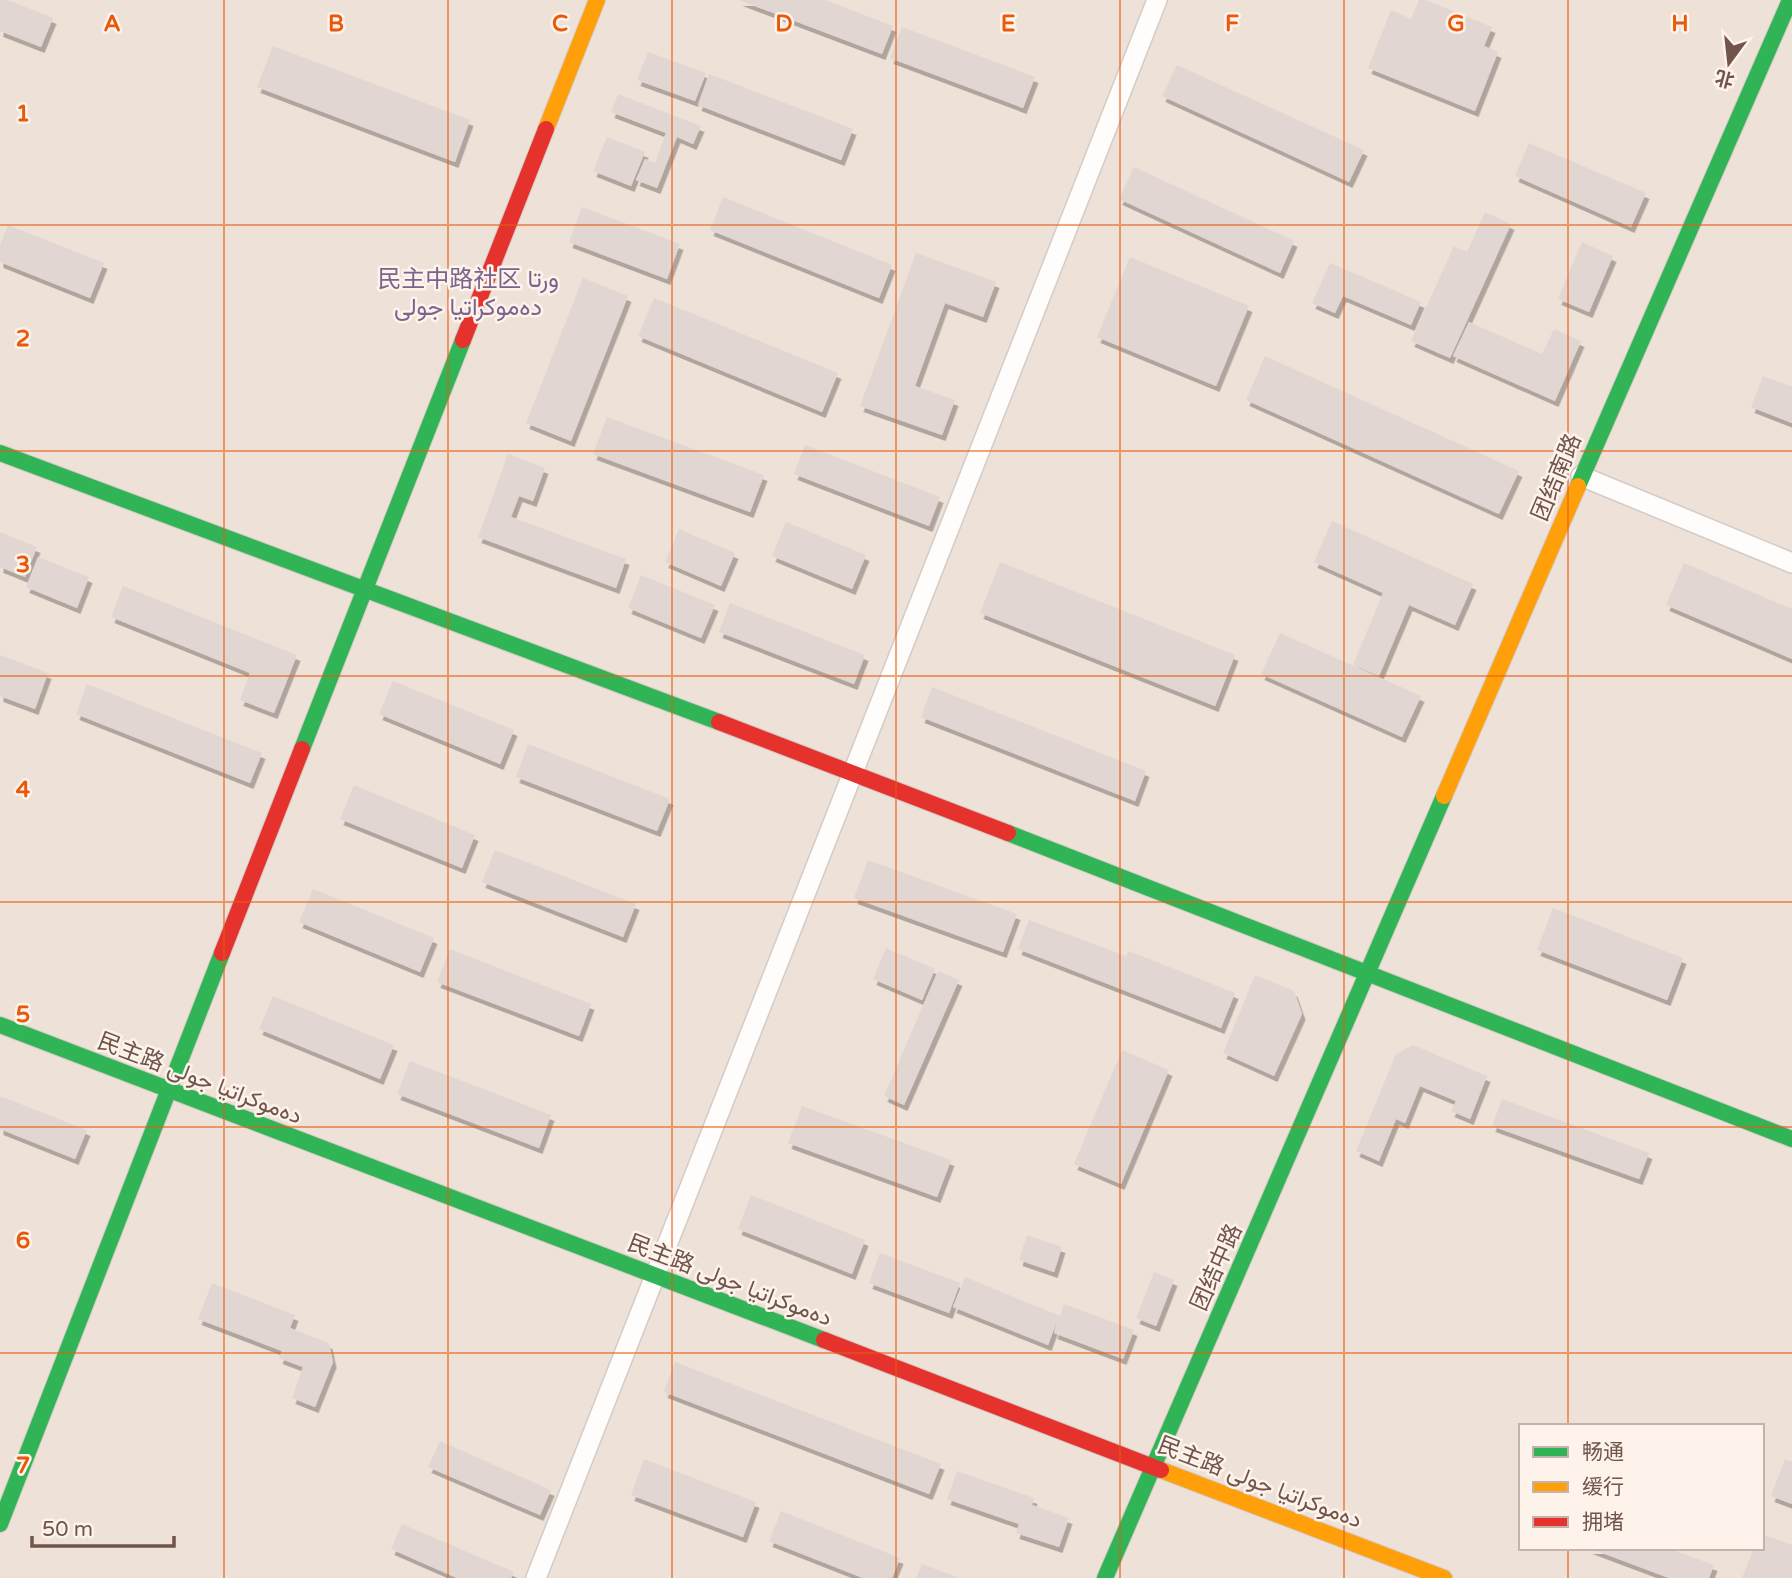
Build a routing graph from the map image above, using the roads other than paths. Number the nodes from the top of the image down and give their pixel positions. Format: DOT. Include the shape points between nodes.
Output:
graph roads {
  1 [pos="597,0"];
  2 [pos="1157,0"];
  3 [pos="1790,0"];
  4 [pos="0,453"];
  5 [pos="1581,475"];
  6 [pos="1792,563"];
  7 [pos="365,591"];
  8 [pos="852,772"];
  9 [pos="1369,974"];
  10 [pos="0,1025"];
  11 [pos="168,1090"];
  12 [pos="1792,1139"];
  13 [pos="655,1276"];
  14 [pos="1154,1466"];
  15 [pos="0,1524"];
  16 [pos="536,1578"];
  17 [pos="1105,1578"];
  18 [pos="1444,1578"];
  1 -- 7 [label="street"];
  2 -- 8 [label="street"];
  3 -- 5 [label="street, 团结南路"];
  4 -- 7 [label="street"];
  5 -- 6 [label="street"];
  5 -- 9 [label="street, 团结南路"];
  7 -- 8 [label="street"];
  7 -- 11 [label="street"];
  8 -- 9 [label="street"];
  8 -- 13 [label="street"];
  9 -- 12 [label="street"];
  9 -- 14 [label="street, 团结中路"];
  10 -- 11 [label="street, 民主路 دەموكراتيا جولى"];
  11 -- 13 [label="street, 民主路 دەموكراتيا جولى"];
  11 -- 15 [label="street"];
  13 -- 14 [label="street, 民主路 دەموكراتيا جولى"];
  13 -- 16 [label="street"];
  14 -- 17 [label="street, 团结中路"];
  14 -- 18 [label="street, 民主路 دەموكراتيا جولى"];
}
